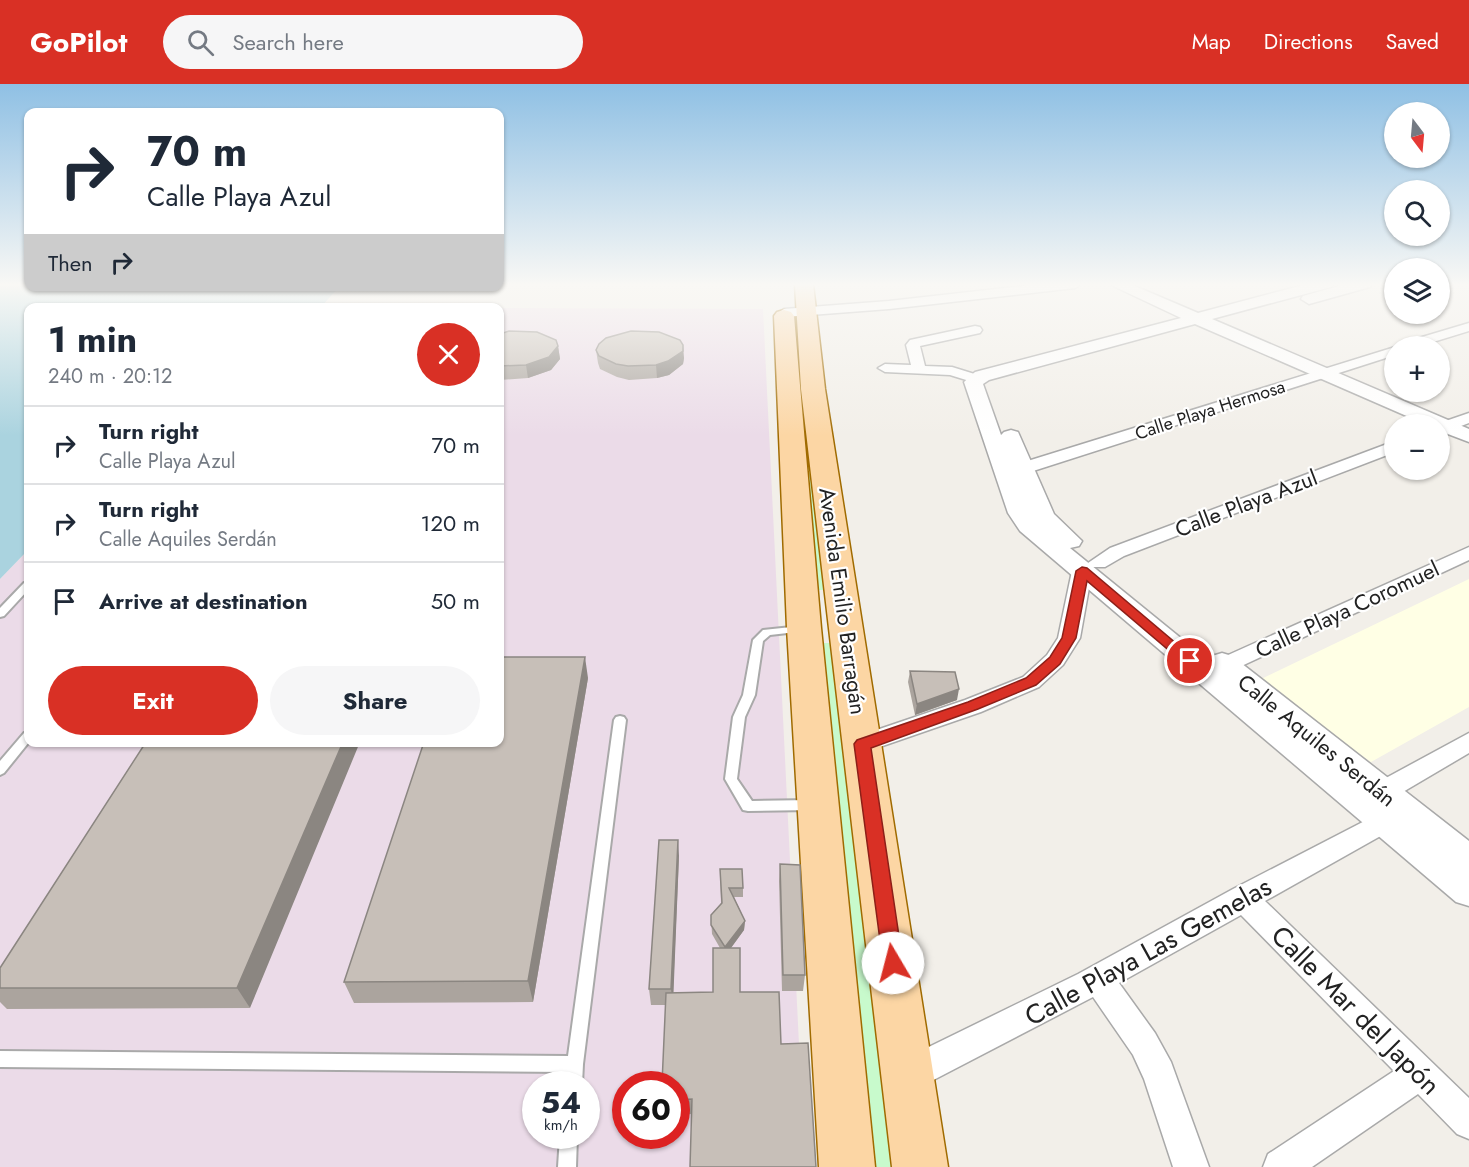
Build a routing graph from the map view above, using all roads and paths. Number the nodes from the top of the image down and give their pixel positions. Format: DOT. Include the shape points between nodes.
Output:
graph roads {
  1 [pos="795,335"];
  2 [pos="802,335"];
  3 [pos="954,335"];
  4 [pos="1155,335"];
  5 [pos="1162,335"];
  6 [pos="1222,335"];
  7 [pos="1384,355"];
  8 [pos="885,368"];
  9 [pos="919,368"];
  10 [pos="1317,376"];
  11 [pos="976,379"];
  12 [pos="1397,414"];
  13 [pos="1405,414"];
  14 [pos="1469,418"];
  15 [pos="1450,426"];
  16 [pos="1450,432"];
  17 [pos="1450,435"];
  18 [pos="1469,436"];
  19 [pos="1469,446"];
  20 [pos="1384,450"];
  21 [pos="1024,468"];
  22 [pos="1027,503"];
  23 [pos="1469,553"];
  24 [pos="1090,567"];
  25 [pos="24,589"];
  26 [pos="0,614"];
  27 [pos="846,616"];
  28 [pos="804,622"];
  29 [pos="1225,666"];
  30 [pos="620,720"];
  31 [pos="1293,733"];
  32 [pos="24,741"];
  33 [pos="1469,742"];
  34 [pos="862,744"];
  35 [pos="0,770"];
  36 [pos="1382,792"];
  37 [pos="818,805"];
  38 [pos="1384,822"];
  39 [pos="1469,861"];
  40 [pos="1469,891"];
  41 [pos="1243,898"];
  42 [pos="1099,981"];
  43 [pos="0,1059"];
  44 [pos="575,1064"];
  45 [pos="575,1071"];
  46 [pos="1420,1073"];
  47 [pos="908,1075"];
  48 [pos="1469,1122"];
  49 [pos="568,1149"];
  50 [pos="567,1167"];
  51 [pos="847,1167"];
  52 [pos="920,1167"];
  53 [pos="1191,1167"];
  54 [pos="1281,1167"];
  1 -- 28 [label="main road, Avenida Emilio Barragán"];
  2 -- 27 [label="main road, Avenida Emilio Barragán"];
  3 -- 9 [label="street" via="915,343"];
  4 -- 11 [label="street, Calle Aquiles Serdán"];
  5 -- 21 [label="street, Calle Aquiles Serdán" via="998,383 993,391"];
  6 -- 10 [label="street"];
  7 -- 10 [label="street, Calle Playa Hermosa"];
  8 -- 9 [label="street"];
  9 -- 11 [label="street" via="952,371"];
  10 -- 12 [label="street"];
  10 -- 13 [label="street"];
  10 -- 21 [label="street, Calle Playa Hermosa"];
  11 -- 22 [label="street, Calle Aquiles Serdán" via="974,389"];
  14 -- 15 [label="street"];
  16 -- 18 [label="street"];
  17 -- 19 [label="street"];
  20 -- 24 [label="street, Calle Playa Azul" via="1117,552"];
  21 -- 22 [label="street, Calle Aquiles Serdán"];
  22 -- 24 [label="street, Calle Aquiles Serdán" via="1028,526"];
  23 -- 29 [label="street, Calle Playa Coromuel"];
  24 -- 29 [label="street, Calle Aquiles Serdán"];
  24 -- 31 [label="street, Calle Aquiles Serdán"];
  24 -- 34 [label="street" via="1069,638 1055,660 1031,682"];
  25 -- 26 [label="lane"];
  27 -- 28 [label="main road"];
  27 -- 34 [label="main road, Avenida Emilio Barragán"];
  28 -- 37 [label="main road, Avenida Emilio Barragán"];
  28 -- 37 [label="lane" via="767,632 758,640 748,695 739,717 730,779 748,806"];
  29 -- 31 [label="street, Calle Aquiles Serdán"];
  30 -- 44 [label="lane"];
  31 -- 36 [label="street, Calle Aquiles Serdán"];
  31 -- 38 [label="street, Calle Aquiles Serdán"];
  32 -- 35 [label="lane"];
  33 -- 36 [label="street"];
  34 -- 47 [label="main road, Avenida Emilio Barragán"];
  36 -- 39 [label="street, Calle Aquiles Serdán"];
  37 -- 51 [label="main road, Avenida Emilio Barragán"];
  38 -- 40 [label="street, Calle Aquiles Serdán"];
  38 -- 41 [label="street, Calle Playa Las Gemelas"];
  41 -- 42 [label="street, Calle Playa Las Gemelas"];
  41 -- 46 [label="street, Calle Mar del Japón"];
  42 -- 47 [label="street, Calle Playa Las Gemelas"];
  42 -- 53 [label="street" via="1144,1044 1159,1074"];
  43 -- 44 [label="lane"];
  44 -- 45 [label="lane"];
  46 -- 48 [label="street, Calle Mar del Japón"];
  46 -- 54 [label="street"];
  47 -- 52 [label="main road, Avenida Emilio Barragán"];
  49 -- 50 [label="lane"];
}
